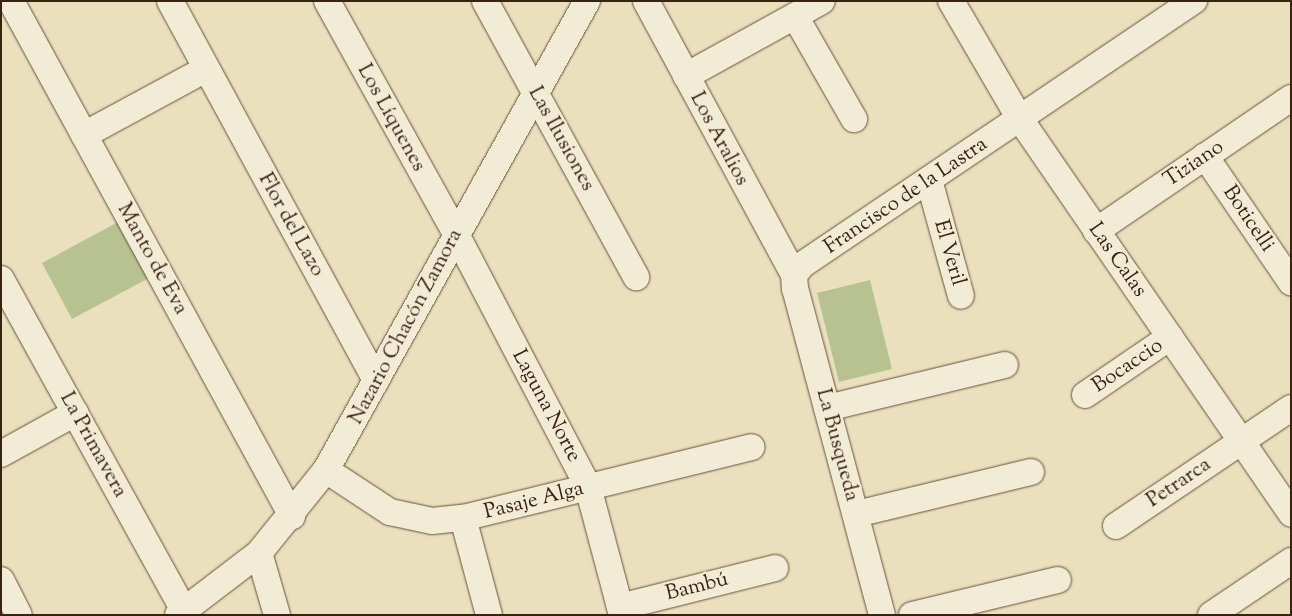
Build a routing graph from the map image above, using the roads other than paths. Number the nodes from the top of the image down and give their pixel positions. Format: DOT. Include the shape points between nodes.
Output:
graph roads {
  1 [pos="11,1"];
  2 [pos="170,1"];
  3 [pos="327,1"];
  4 [pos="485,1"];
  5 [pos="587,1"];
  6 [pos="646,1"];
  7 [pos="822,1"];
  8 [pos="951,1"];
  9 [pos="1194,1"];
  10 [pos="795,16"];
  11 [pos="206,69"];
  12 [pos="686,76"];
  13 [pos="534,91"];
  14 [pos="1291,98"];
  15 [pos="854,119"];
  16 [pos="1020,119"];
  17 [pos="84,135"];
  18 [pos="1205,156"];
  19 [pos="929,180"];
  20 [pos="1096,230"];
  21 [pos="456,234"];
  22 [pos="794,275"];
  23 [pos="636,277"];
  24 [pos="1,279"];
  25 [pos="1291,282"];
  26 [pos="961,296"];
  27 [pos="1170,337"];
  28 [pos="1005,365"];
  29 [pos="376,381"];
  30 [pos="1086,395"];
  31 [pos="827,408"];
  32 [pos="1291,408"];
  33 [pos="76,413"];
  34 [pos="1242,441"];
  35 [pos="751,447"];
  36 [pos="1,454"];
  37 [pos="326,470"];
  38 [pos="1031,472"];
  39 [pos="588,487"];
  40 [pos="856,514"];
  41 [pos="1291,514"];
  42 [pos="292,516"];
  43 [pos="463,518"];
  44 [pos="1116,526"];
  45 [pos="259,553"];
  46 [pos="1291,561"];
  47 [pos="775,568"];
  48 [pos="1,580"];
  49 [pos="1058,580"];
  50 [pos="621,611"];
  51 [pos="181,613"];
  52 [pos="19,615"];
  53 [pos="277,615"];
  54 [pos="489,615"];
  55 [pos="882,615"];
  56 [pos="912,615"];
  57 [pos="1210,615"];
  1 -- 17 [label="street, Manto de Eva"];
  2 -- 11 [label="street, Flor del Lazo"];
  3 -- 21 [label="street, Los Líquenes"];
  4 -- 13 [label="street, Las Ilusiones"];
  5 -- 13 [label="street, Nazario Chacón Zamora"];
  6 -- 12 [label="street, Los Aralios"];
  7 -- 10 [label="street"];
  8 -- 16 [label="street, Las Calas"];
  9 -- 16 [label="street, Francisco de la Lastra"];
  10 -- 12 [label="street"];
  10 -- 15 [label="street"];
  11 -- 17 [label="street"];
  11 -- 29 [label="street, Flor del Lazo"];
  12 -- 22 [label="street, Los Aralios"];
  13 -- 21 [label="street, Nazario Chacón Zamora"];
  13 -- 23 [label="street, Las Ilusiones"];
  14 -- 18 [label="street, Tiziano"];
  16 -- 19 [label="street, Francisco de la Lastra"];
  16 -- 20 [label="street, Las Calas"];
  17 -- 42 [label="street, Manto de Eva"];
  18 -- 20 [label="street, Tiziano"];
  18 -- 25 [label="street, Boticelli"];
  19 -- 22 [label="street, Francisco de la Lastra" via="802,266"];
  19 -- 26 [label="street, El Veril"];
  20 -- 27 [label="street, Las Calas"];
  21 -- 29 [label="street, Nazario Chacón Zamora"];
  21 -- 39 [label="street, Laguna Norte"];
  22 -- 31 [label="street, La Busqueda"];
  24 -- 33 [label="street, La Primavera"];
  27 -- 30 [label="street, Bocaccio"];
  27 -- 34 [label="street, Las Calas"];
  28 -- 31 [label="street"];
  29 -- 37 [label="street, Nazario Chacón Zamora"];
  31 -- 40 [label="street, La Busqueda"];
  32 -- 34 [label="street, Petrarca"];
  33 -- 36 [label="street"];
  33 -- 51 [label="street, La Primavera"];
  34 -- 41 [label="street, Las Calas"];
  34 -- 44 [label="street, Petrarca"];
  35 -- 39 [label="street, Pasaje Alga"];
  37 -- 42 [label="street, Nazario Chacón Zamora"];
  37 -- 43 [label="street, Pasaje Alga" via="403,517 432,521"];
  38 -- 40 [label="street"];
  39 -- 43 [label="street, Pasaje Alga"];
  39 -- 50 [label="street, Laguna Norte"];
  40 -- 55 [label="street, La Busqueda"];
  42 -- 45 [label="street, Nazario Chacón Zamora"];
  43 -- 54 [label="street"];
  45 -- 51 [label="street, Nazario Chacón Zamora"];
  45 -- 53 [label="street"];
  46 -- 57 [label="street"];
  47 -- 50 [label="street, Bambú"];
  48 -- 52 [label="street"];
  49 -- 56 [label="street"];
}
